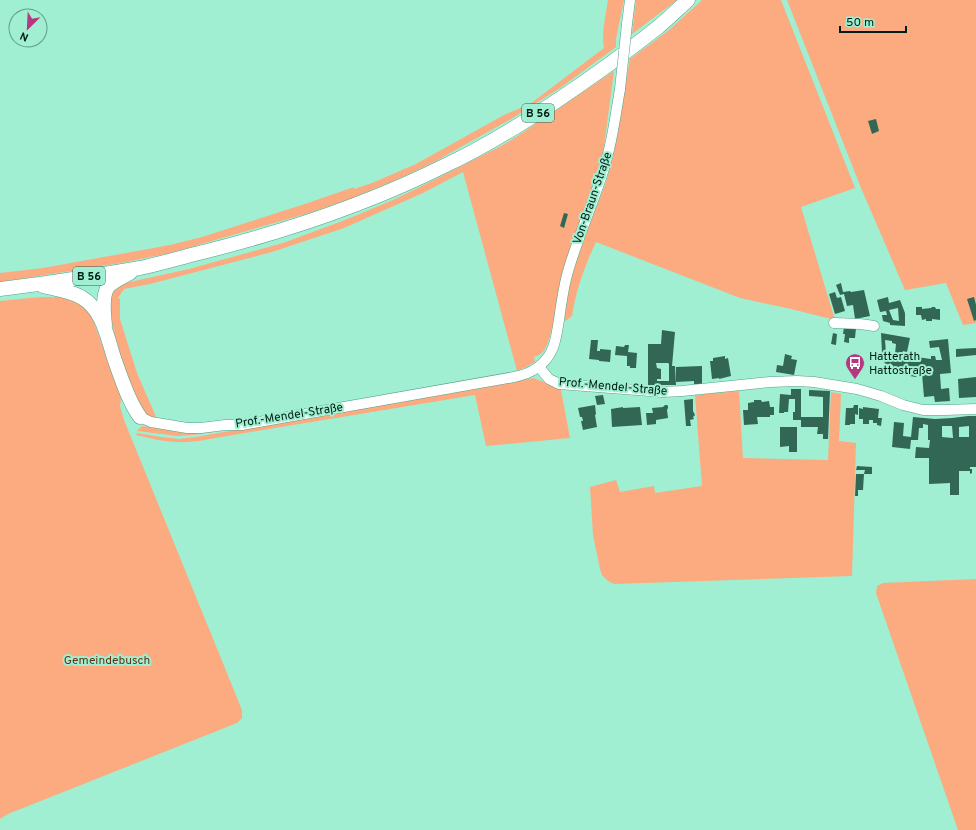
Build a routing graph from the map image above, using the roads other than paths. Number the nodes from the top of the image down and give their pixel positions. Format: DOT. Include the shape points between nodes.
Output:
graph roads {
  1 [pos="630,0"];
  2 [pos="688,0"];
  3 [pos="141,268"];
  4 [pos="36,285"];
  5 [pos="0,289"];
  6 [pos="834,323"];
  7 [pos="104,326"];
  8 [pos="874,326"];
  9 [pos="539,367"];
  10 [pos="976,409"];
  11 [pos="140,417"];
  1 -- 9 [label="street, Von-Braun-Straße, bridge" via="620,89 610,147 575,248 554,343 547,358"];
  2 -- 3 [label="highway, B 56" via="658,27 573,90 488,143 447,165 361,203 304,223"];
  3 -- 4 [label="highway, B 56"];
  3 -- 7 [label="highway" via="108,286 104,295"];
  4 -- 5 [label="highway, B 56"];
  4 -- 7 [label="highway" via="80,297 94,309"];
  6 -- 8 [label="street"];
  7 -- 11 [label="highway" via="130,400"];
  9 -- 10 [label="street, Prof.-Mendel-Straße" via="549,379 559,384 663,392 770,382 814,382 857,389 923,410"];
  9 -- 11 [label="street, Prof.-Mendel-Straße" via="518,376 242,425 187,428 151,422"];
}
